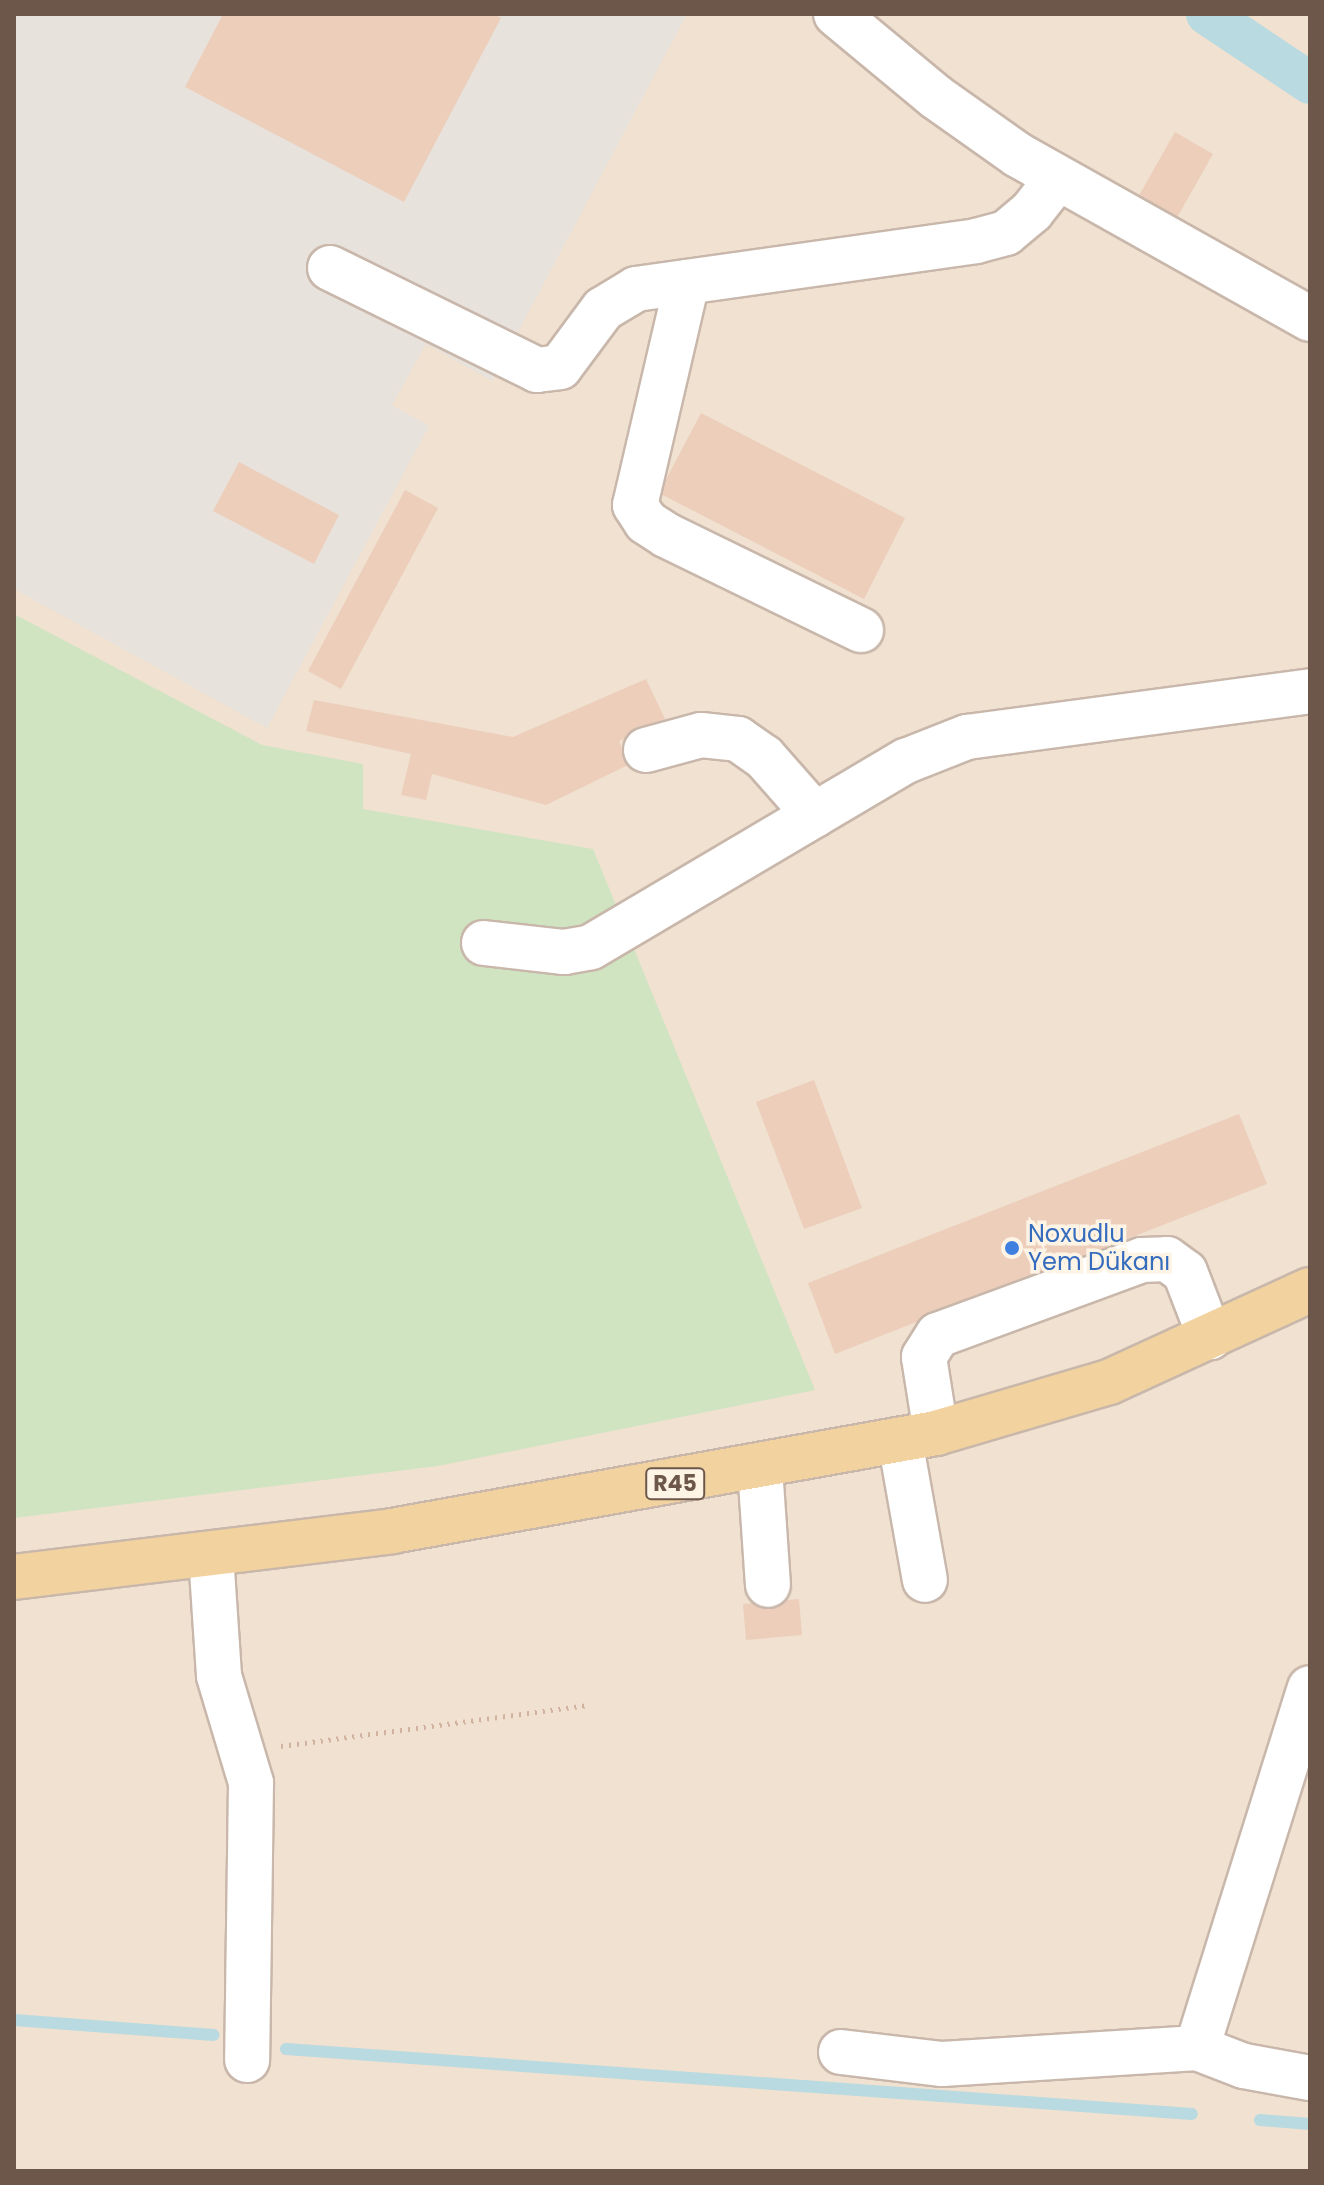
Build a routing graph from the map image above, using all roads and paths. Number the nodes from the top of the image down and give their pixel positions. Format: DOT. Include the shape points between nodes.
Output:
graph roads {
  1 [pos="836,14"];
  2 [pos="1057,179"];
  3 [pos="330,268"];
  4 [pos="687,282"];
  5 [pos="1310,319"];
  6 [pos="861,630"];
  7 [pos="1310,691"];
  8 [pos="646,750"];
  9 [pos="815,815"];
  10 [pos="484,943"];
  11 [pos="1310,1290"];
  12 [pos="1210,1337"];
  13 [pos="918,1436"];
  14 [pos="760,1468"];
  15 [pos="211,1555"];
  16 [pos="14,1577"];
  17 [pos="925,1580"];
  18 [pos="768,1585"];
  19 [pos="1310,1688"];
  20 [pos="589,1705"];
  21 [pos="243,1751"];
  22 [pos="1197,2048"];
  23 [pos="841,2052"];
  24 [pos="247,2060"];
  25 [pos="1310,2078"];
  1 -- 2 [label="street" via="936,97"];
  2 -- 4 [label="street" via="1006,233"];
  2 -- 5 [label="street"];
  3 -- 4 [label="street" via="537,370 560,367 603,309 636,289"];
  4 -- 6 [label="street" via="635,505 646,522 666,535"];
  7 -- 9 [label="street" via="967,737 906,761"];
  8 -- 9 [label="street" via="701,735 738,739 764,757"];
  9 -- 10 [label="street" via="591,947 564,952"];
  11 -- 12 [label="main road, R45"];
  12 -- 13 [label="main road, R45" via="1109,1382"];
  12 -- 13 [label="street" via="1185,1272 1167,1259 1142,1260 938,1335 924,1357"];
  13 -- 14 [label="main road, R45"];
  13 -- 17 [label="street"];
  14 -- 15 [label="main road, R45" via="407,1529"];
  14 -- 18 [label="street"];
  15 -- 16 [label="main road, R45"];
  15 -- 21 [label="street" via="219,1676"];
  19 -- 22 [label="street"];
  20 -- 21 [label="path"];
  21 -- 24 [label="street" via="251,1783"];
  22 -- 23 [label="street" via="942,2064"];
  22 -- 25 [label="street" via="1244,2066"];
}
